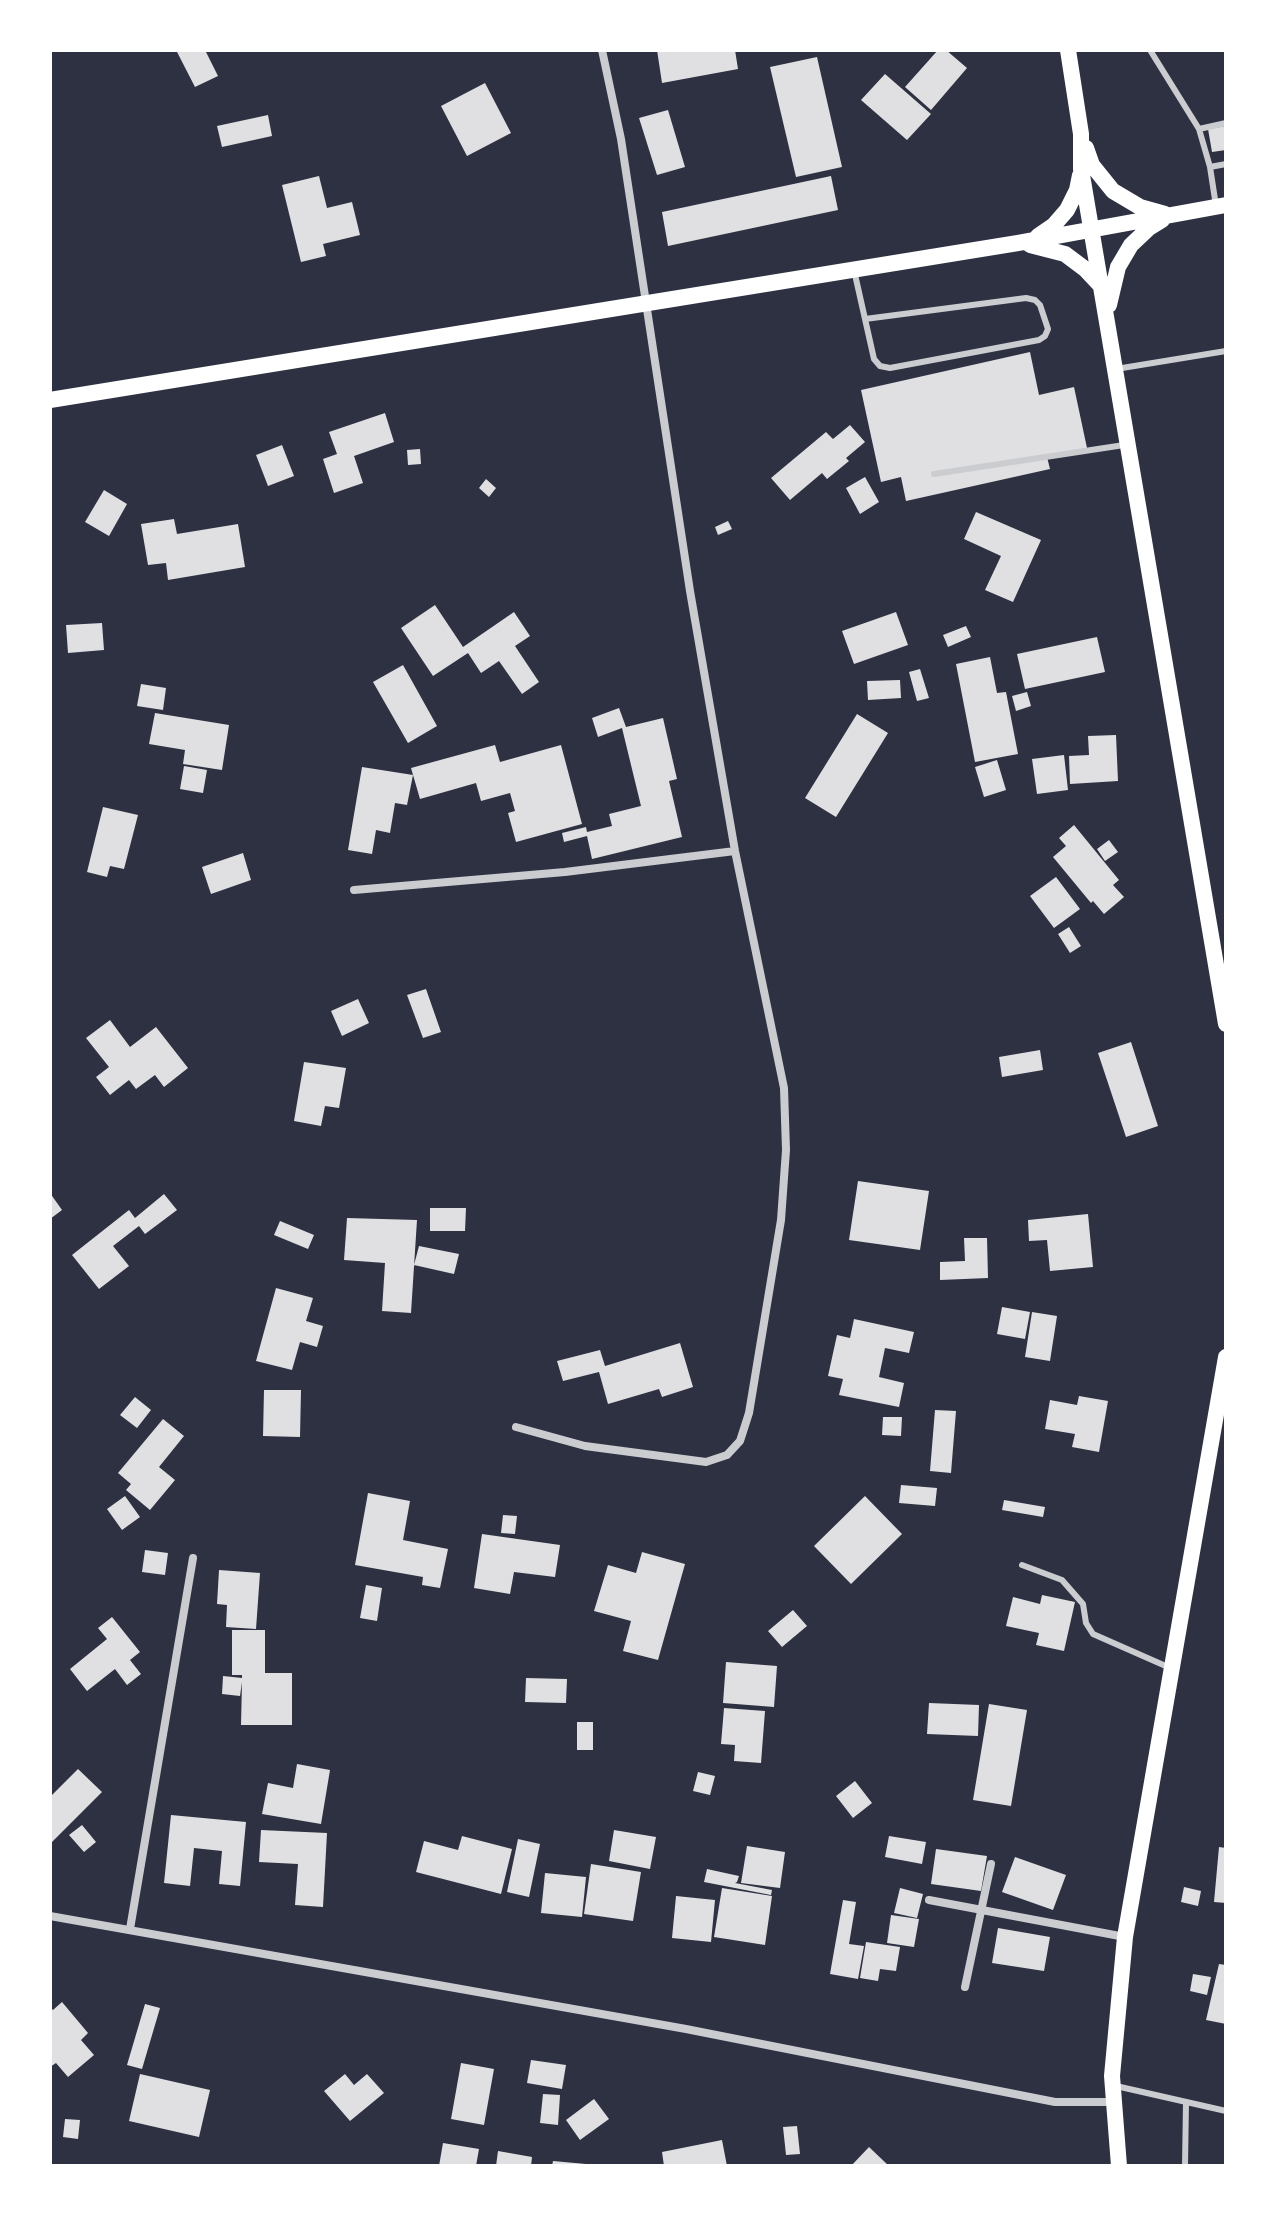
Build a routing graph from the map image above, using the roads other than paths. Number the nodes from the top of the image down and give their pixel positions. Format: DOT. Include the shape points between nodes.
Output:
graph roads {
  1 [pos="602,50"];
  2 [pos="1068,50"];
  3 [pos="1150,50"];
  4 [pos="1226,123"];
  5 [pos="1199,129"];
  6 [pos="1081,134"];
  7 [pos="1226,164"];
  8 [pos="1210,167"];
  9 [pos="1081,169"];
  10 [pos="1221,206"];
  11 [pos="1171,215"];
  12 [pos="1093,230"];
  13 [pos="1018,243"];
  14 [pos="854,270"];
  15 [pos="1102,287"];
  16 [pos="648,305"];
  17 [pos="1107,317"];
  18 [pos="865,319"];
  19 [pos="1226,351"];
  20 [pos="1116,369"];
  21 [pos="50,400"];
  22 [pos="1129,444"];
  23 [pos="934,474"];
  24 [pos="735,851"];
  25 [pos="354,890"];
  26 [pos="1226,1024"];
  27 [pos="1226,1357"];
  28 [pos="516,1427"];
  29 [pos="193,1558"];
  30 [pos="1022,1565"];
  31 [pos="1172,1668"];
  32 [pos="991,1864"];
  33 [pos="929,1900"];
  34 [pos="981,1910"];
  35 [pos="50,1916"];
  36 [pos="130,1929"];
  37 [pos="1125,1937"];
  38 [pos="965,1987"];
  39 [pos="1112,2094"];
  40 [pos="1186,2102"];
  41 [pos="1226,2111"];
  42 [pos="1119,2166"];
  43 [pos="1185,2166"];
  1 -- 16 [label="street"];
  2 -- 6 [label="main road"];
  3 -- 5 [label="lane"];
  4 -- 5 [label="lane"];
  5 -- 8 [label="lane"];
  6 -- 9 [label="main road"];
  6 -- 11 [label="main road" via="1092,165 1113,191 1140,207"];
  7 -- 8 [label="lane"];
  8 -- 10 [label="lane"];
  9 -- 12 [label="main road"];
  9 -- 13 [label="main road" via="1067,210 1038,237"];
  10 -- 11 [label="main road"];
  11 -- 12 [label="main road"];
  11 -- 17 [label="main road" via="1131,245 1118,267"];
  12 -- 13 [label="main road"];
  12 -- 15 [label="main road"];
  13 -- 14 [label="main road"];
  13 -- 15 [label="main road" via="1065,254"];
  14 -- 16 [label="main road"];
  14 -- 18 [label="lane"];
  15 -- 17 [label="main road"];
  16 -- 21 [label="main road"];
  16 -- 24 [label="street"];
  17 -- 20 [label="main road"];
  18 -- 18 [label="lane" via="874,359 890,368 1039,340 1048,329 1040,305 1026,298"];
  19 -- 20 [label="lane"];
  20 -- 22 [label="main road"];
  22 -- 23 [label="lane"];
  22 -- 26 [label="main road"];
  24 -- 25 [label="street"];
  24 -- 28 [label="street" via="784,1088 786,1150 781,1220 740,1441 727,1455 706,1462 585,1446"];
  27 -- 31 [label="main road"];
  29 -- 36 [label="street"];
  30 -- 31 [label="lane" via="1062,1580 1083,1604 1093,1634"];
  31 -- 37 [label="main road"];
  32 -- 34 [label="street"];
  33 -- 34 [label="street"];
  34 -- 37 [label="street"];
  34 -- 38 [label="street"];
  35 -- 36 [label="street"];
  36 -- 39 [label="street" via="1055,2102"];
  37 -- 39 [label="main road"];
  39 -- 40 [label="lane"];
  39 -- 42 [label="main road"];
  40 -- 41 [label="lane"];
  40 -- 43 [label="lane"];
}
